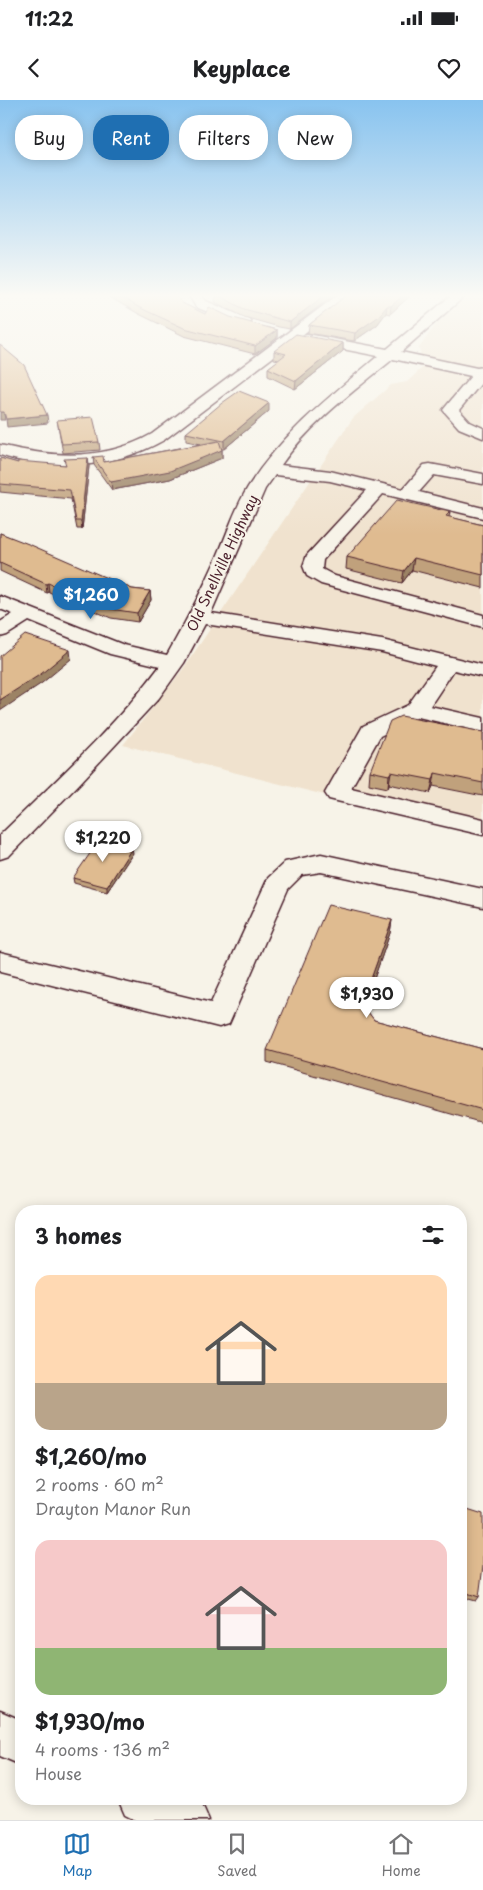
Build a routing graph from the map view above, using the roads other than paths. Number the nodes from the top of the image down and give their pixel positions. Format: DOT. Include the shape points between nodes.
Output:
graph roads {
  1 [pos="241,374"];
  2 [pos="366,374"];
  3 [pos="481,374"];
  4 [pos="483,433"];
  5 [pos="0,450"];
  6 [pos="269,469"];
  7 [pos="483,479"];
  8 [pos="378,489"];
  9 [pos="407,495"];
  10 [pos="483,514"];
  11 [pos="0,602"];
  12 [pos="27,614"];
  13 [pos="200,617"];
  14 [pos="483,621"];
  15 [pos="0,632"];
  16 [pos="449,662"];
  17 [pos="173,663"];
  18 [pos="483,671"];
  19 [pos="416,710"];
  20 [pos="483,725"];
  21 [pos="483,827"];
  22 [pos="0,850"];
  23 [pos="483,898"];
  24 [pos="0,962"];
  25 [pos="0,1733"];
  26 [pos="15,1740"];
  27 [pos="154,1805"];
  28 [pos="186,1820"];
  1 -- 5 [label="street" via="158,437 130,452 93,459 52,459 12,455"];
  2 -- 6 [label="street, Old Snellville Highway" via="325,408"];
  3 -- 4 [label="street" via="451,410 460,423"];
  6 -- 8 [label="street" via="330,476"];
  6 -- 13 [label="street, Old Snellville Highway" via="256,489"];
  7 -- 9 [label="street" via="430,469"];
  8 -- 9 [label="street"];
  8 -- 14 [label="street" via="314,559 314,572 328,580"];
  9 -- 10 [label="street"];
  11 -- 12 [label="street"];
  12 -- 15 [label="street"];
  12 -- 17 [label="street" via="117,650"];
  13 -- 16 [label="street" via="382,646"];
  13 -- 17 [label="street, Old Snellville Highway"];
  16 -- 18 [label="street"];
  16 -- 19 [label="street"];
  17 -- 22 [label="street, Old Snellville Highway" via="151,693"];
  19 -- 20 [label="street"];
  19 -- 21 [label="street" via="372,731 337,793"];
  23 -- 24 [label="street" via="321,863 294,868 277,884 219,1016"];
  25 -- 26 [label="street"];
  27 -- 28 [label="street"];
}
